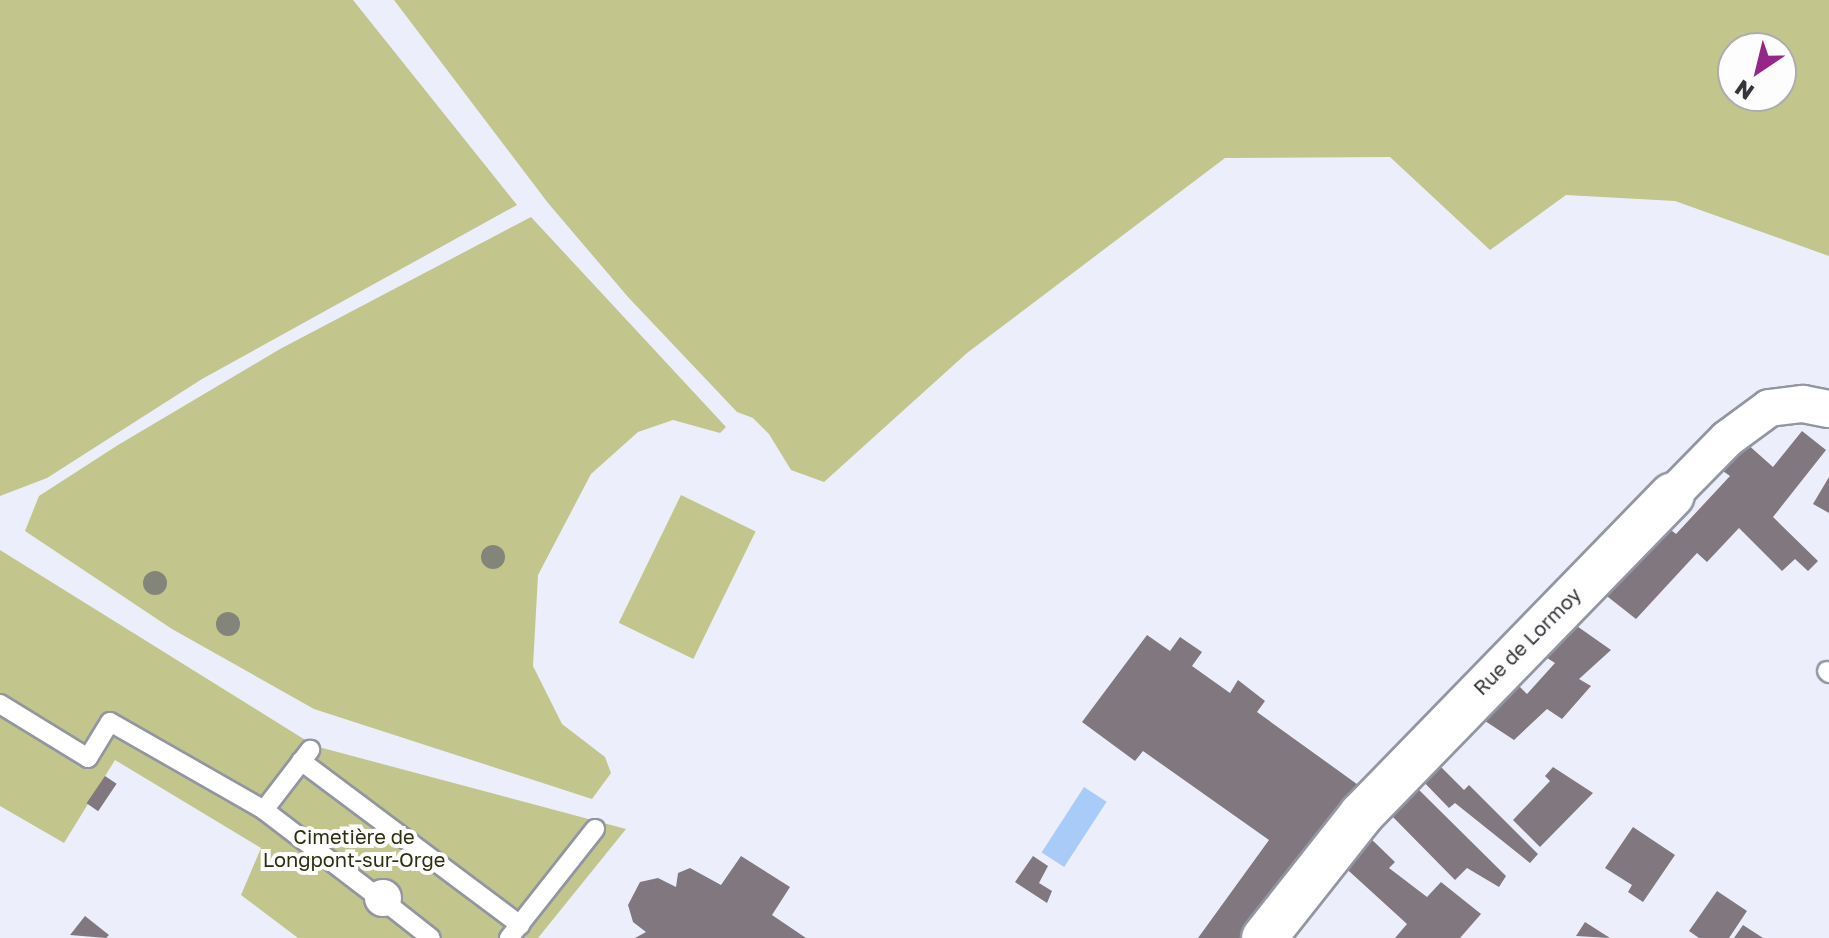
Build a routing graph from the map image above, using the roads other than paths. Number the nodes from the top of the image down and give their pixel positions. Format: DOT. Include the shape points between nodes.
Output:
graph roads {
  1 [pos="1829,409"];
  2 [pos="1672,495"];
  3 [pos="0,704"];
  4 [pos="264,810"];
  5 [pos="595,829"];
  6 [pos="514,932"];
  7 [pos="431,938"];
  8 [pos="1264,938"];
  1 -- 2 [label="street, Rue de Lormoy" via="1803,404 1769,408 1727,439"];
  2 -- 8 [label="street, Rue de Lormoy" via="1379,796"];
  3 -- 4 [label="lane" via="88,758 110,722"];
  4 -- 6 [label="lane" via="306,756"];
  4 -- 7 [label="lane"];
  5 -- 6 [label="lane"];
}
